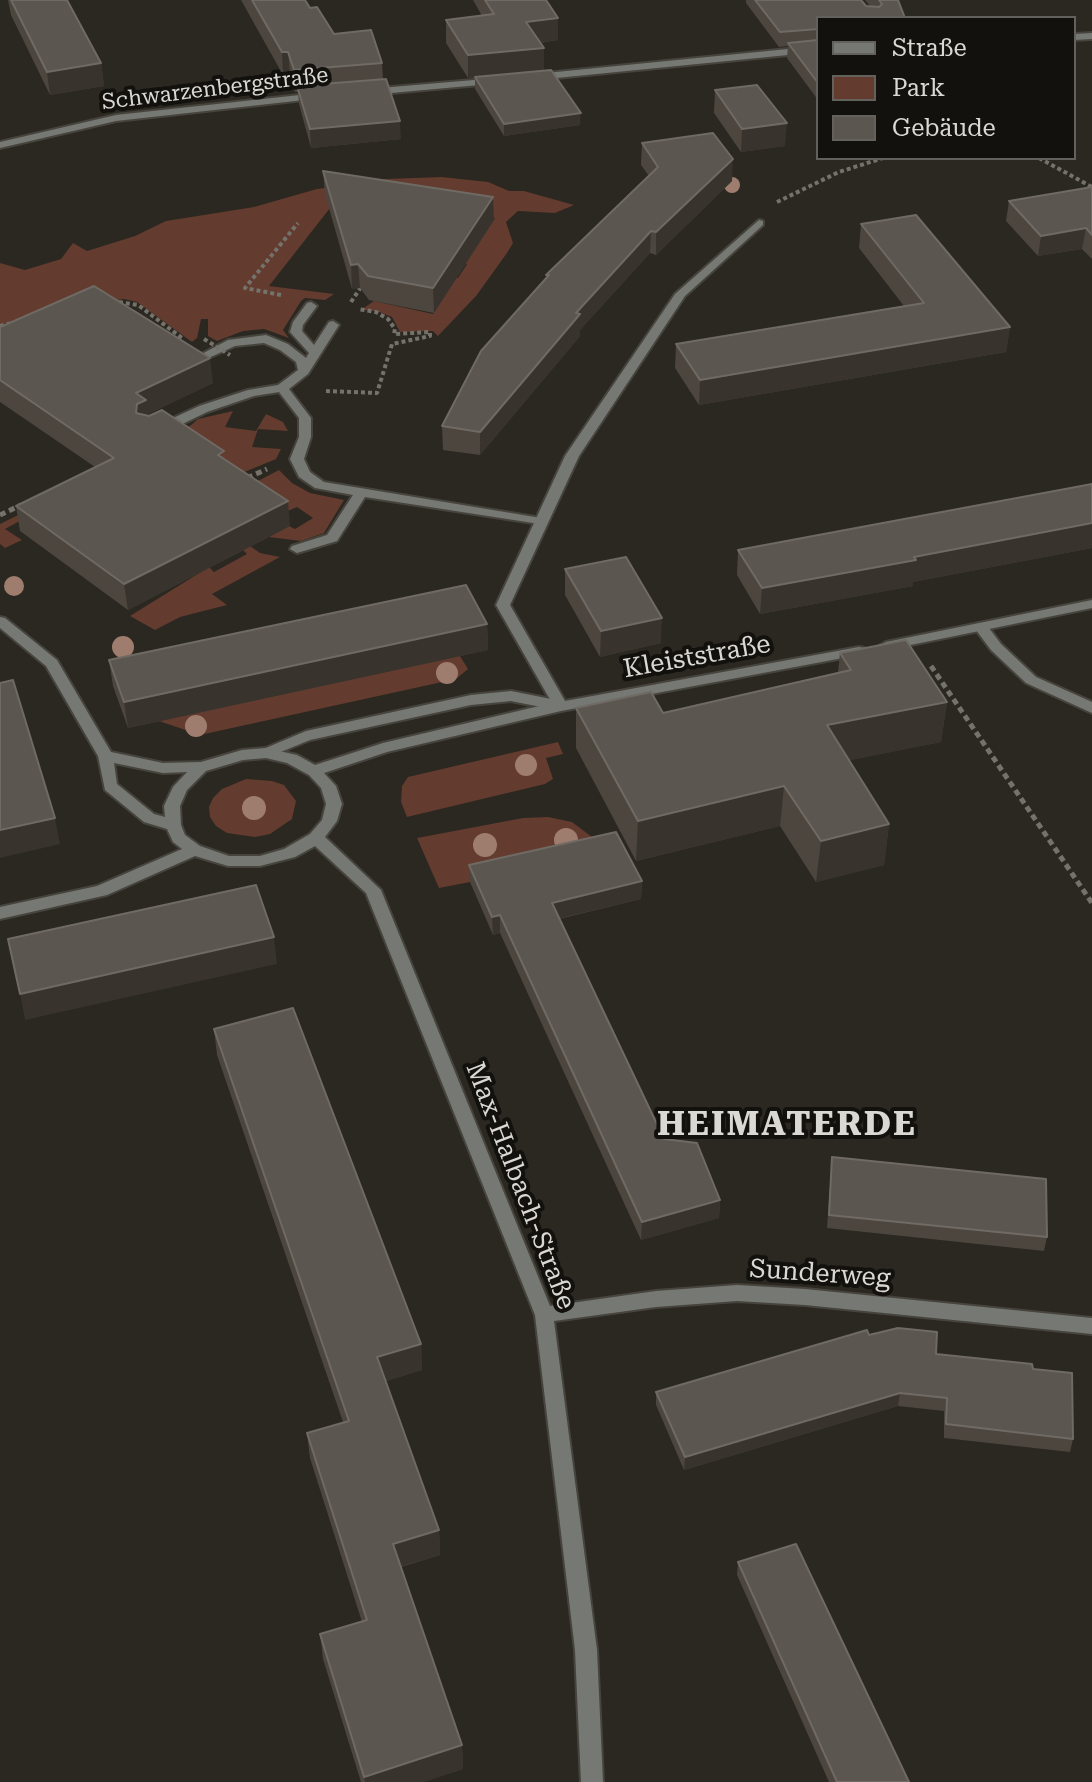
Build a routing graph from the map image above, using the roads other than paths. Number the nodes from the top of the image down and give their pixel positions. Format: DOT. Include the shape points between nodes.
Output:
graph roads {
  1 [pos="816,49"];
  2 [pos="525,78"];
  3 [pos="509,80"];
  4 [pos="356,93"];
  5 [pos="325,96"];
  6 [pos="0,145"];
  7 [pos="759,223"];
  8 [pos="311,306"];
  9 [pos="333,325"];
  10 [pos="315,353"];
  11 [pos="204,356"];
  12 [pos="304,371"];
  13 [pos="282,388"];
  14 [pos="147,435"];
  15 [pos="361,493"];
  16 [pos="541,522"];
  17 [pos="297,549"];
  18 [pos="1092,604"];
  19 [pos="0,621"];
  20 [pos="981,627"];
  21 [pos="561,706"];
  22 [pos="1092,708"];
  23 [pos="266,753"];
  24 [pos="106,756"];
  25 [pos="201,767"];
  26 [pos="314,771"];
  27 [pos="173,825"];
  28 [pos="316,838"];
  29 [pos="194,850"];
  30 [pos="0,913"];
  31 [pos="544,1315"];
  32 [pos="1092,1326"];
  33 [pos="592,1782"];
  1 -- 2 [label="street"];
  3 -- 4 [label="street, Schwarzenbergstraße"];
  5 -- 6 [label="street, Schwarzenbergstraße" via="116,118"];
  7 -- 16 [label="street" via="681,294 572,456"];
  8 -- 10 [label="street" via="296,332"];
  9 -- 10 [label="street"];
  10 -- 12 [label="street"];
  11 -- 12 [label="street" via="232,343 266,339 302,361"];
  12 -- 13 [label="street"];
  13 -- 14 [label="street" via="203,409"];
  13 -- 15 [label="street" via="305,418 297,459 304,474 320,485"];
  15 -- 16 [label="street"];
  15 -- 17 [label="street" via="332,538"];
  16 -- 21 [label="street" via="503,605"];
  18 -- 20 [label="street, Kleiststraße"];
  19 -- 24 [label="street" via="52,663"];
  20 -- 21 [label="street, Kleiststraße"];
  20 -- 22 [label="street" via="1031,680"];
  21 -- 23 [label="street" via="511,696 471,700 306,736"];
  21 -- 26 [label="street, Kleiststraße" via="380,749"];
  23 -- 25 [label="street"];
  23 -- 26 [label="street"];
  24 -- 25 [label="street" via="163,768"];
  24 -- 27 [label="street" via="110,786 149,818"];
  25 -- 27 [label="street" via="181,787 172,806"];
  26 -- 28 [label="street" via="328,786 334,804"];
  27 -- 29 [label="street"];
  28 -- 29 [label="street" via="260,861 228,861"];
  28 -- 31 [label="street, Max-Halbach-Straße" via="373,890"];
  29 -- 30 [label="street" via="101,891"];
  31 -- 32 [label="street, Sunderweg" via="737,1293"];
  31 -- 33 [label="street, Max-Halbach-Straße" via="586,1650"];
}
